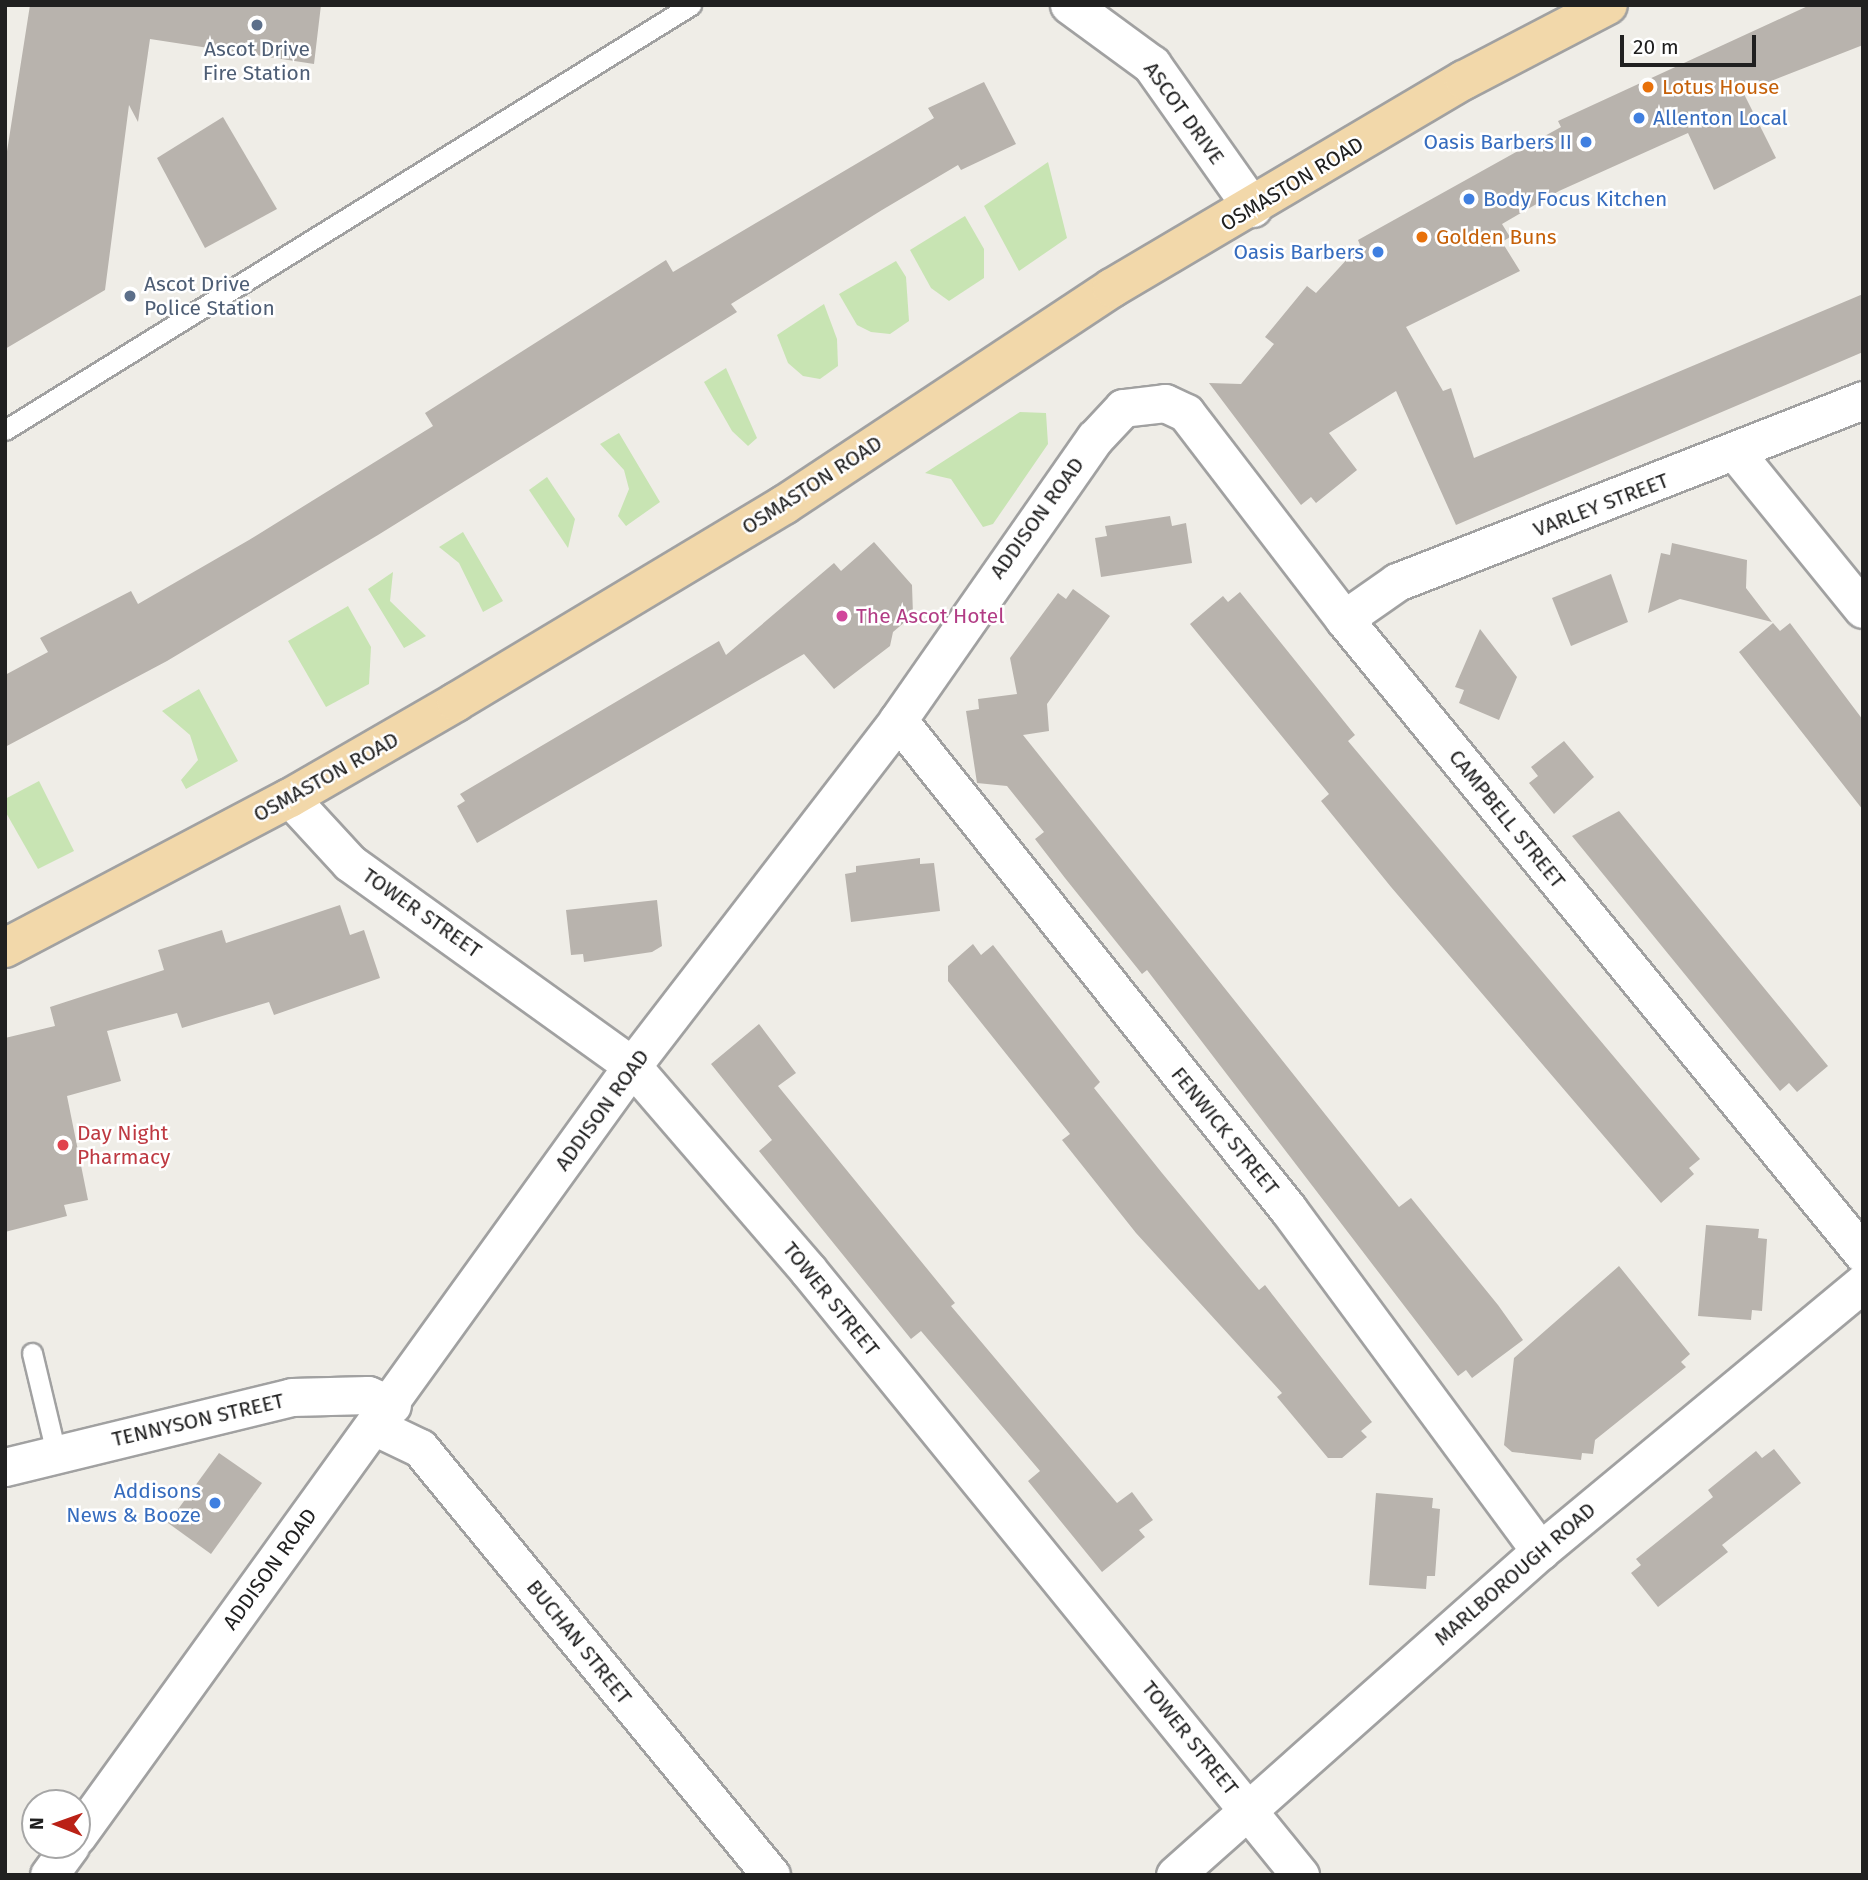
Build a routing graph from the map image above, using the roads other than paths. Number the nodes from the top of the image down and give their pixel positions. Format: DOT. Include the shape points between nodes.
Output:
graph roads {
  1 [pos="691,5"];
  2 [pos="1070,5"];
  3 [pos="1608,5"];
  4 [pos="1253,208"];
  5 [pos="1863,400"];
  6 [pos="1143,402"];
  7 [pos="5,430"];
  8 [pos="1736,453"];
  9 [pos="1863,609"];
  10 [pos="1344,619"];
  11 [pos="898,720"];
  12 [pos="290,799"];
  13 [pos="5,948"];
  14 [pos="632,1066"];
  15 [pos="1863,1255"];
  16 [pos="1863,1283"];
  17 [pos="32,1353"];
  18 [pos="383,1415"];
  19 [pos="57,1453"];
  20 [pos="5,1467"];
  21 [pos="1541,1551"];
  22 [pos="1246,1807"];
  23 [pos="91,1817"];
  24 [pos="61,1859"];
  25 [pos="49,1875"];
  26 [pos="771,1875"];
  27 [pos="1175,1875"];
  28 [pos="1300,1875"];
  1 -- 7 [label="lane"];
  2 -- 4 [label="street, ASCOT DRIVE" via="1152,65"];
  3 -- 4 [label="main road, OSMASTON ROAD" via="1464,80"];
  4 -- 12 [label="main road, OSMASTON ROAD" via="1112,288 773,512"];
  5 -- 8 [label="street, VARLEY STREET"];
  6 -- 10 [label="street, CAMPBELL STREET" via="1186,414"];
  6 -- 11 [label="street, ADDISON ROAD" via="1123,408 1095,438"];
  8 -- 9 [label="street"];
  8 -- 10 [label="street, VARLEY STREET" via="1398,582"];
  10 -- 15 [label="street, CAMPBELL STREET"];
  11 -- 14 [label="street, ADDISON ROAD"];
  11 -- 21 [label="street, FENWICK STREET" via="1287,1209"];
  12 -- 13 [label="main road, OSMASTON ROAD"];
  12 -- 14 [label="street, TOWER STREET" via="350,863"];
  14 -- 18 [label="street, ADDISON ROAD"];
  14 -- 22 [label="street, TOWER STREET" via="808,1270"];
  16 -- 21 [label="street, MARLBOROUGH ROAD"];
  17 -- 19 [label="lane"];
  18 -- 19 [label="street, TENNYSON STREET" via="368,1395 292,1397"];
  18 -- 23 [label="street, ADDISON ROAD"];
  18 -- 26 [label="street, BUCHAN STREET" via="420,1448"];
  19 -- 20 [label="street, TENNYSON STREET"];
  21 -- 22 [label="street, MARLBOROUGH ROAD"];
  22 -- 27 [label="street, MARLBOROUGH ROAD"];
  22 -- 28 [label="street, TOWER STREET"];
  24 -- 25 [label="street"];
}
